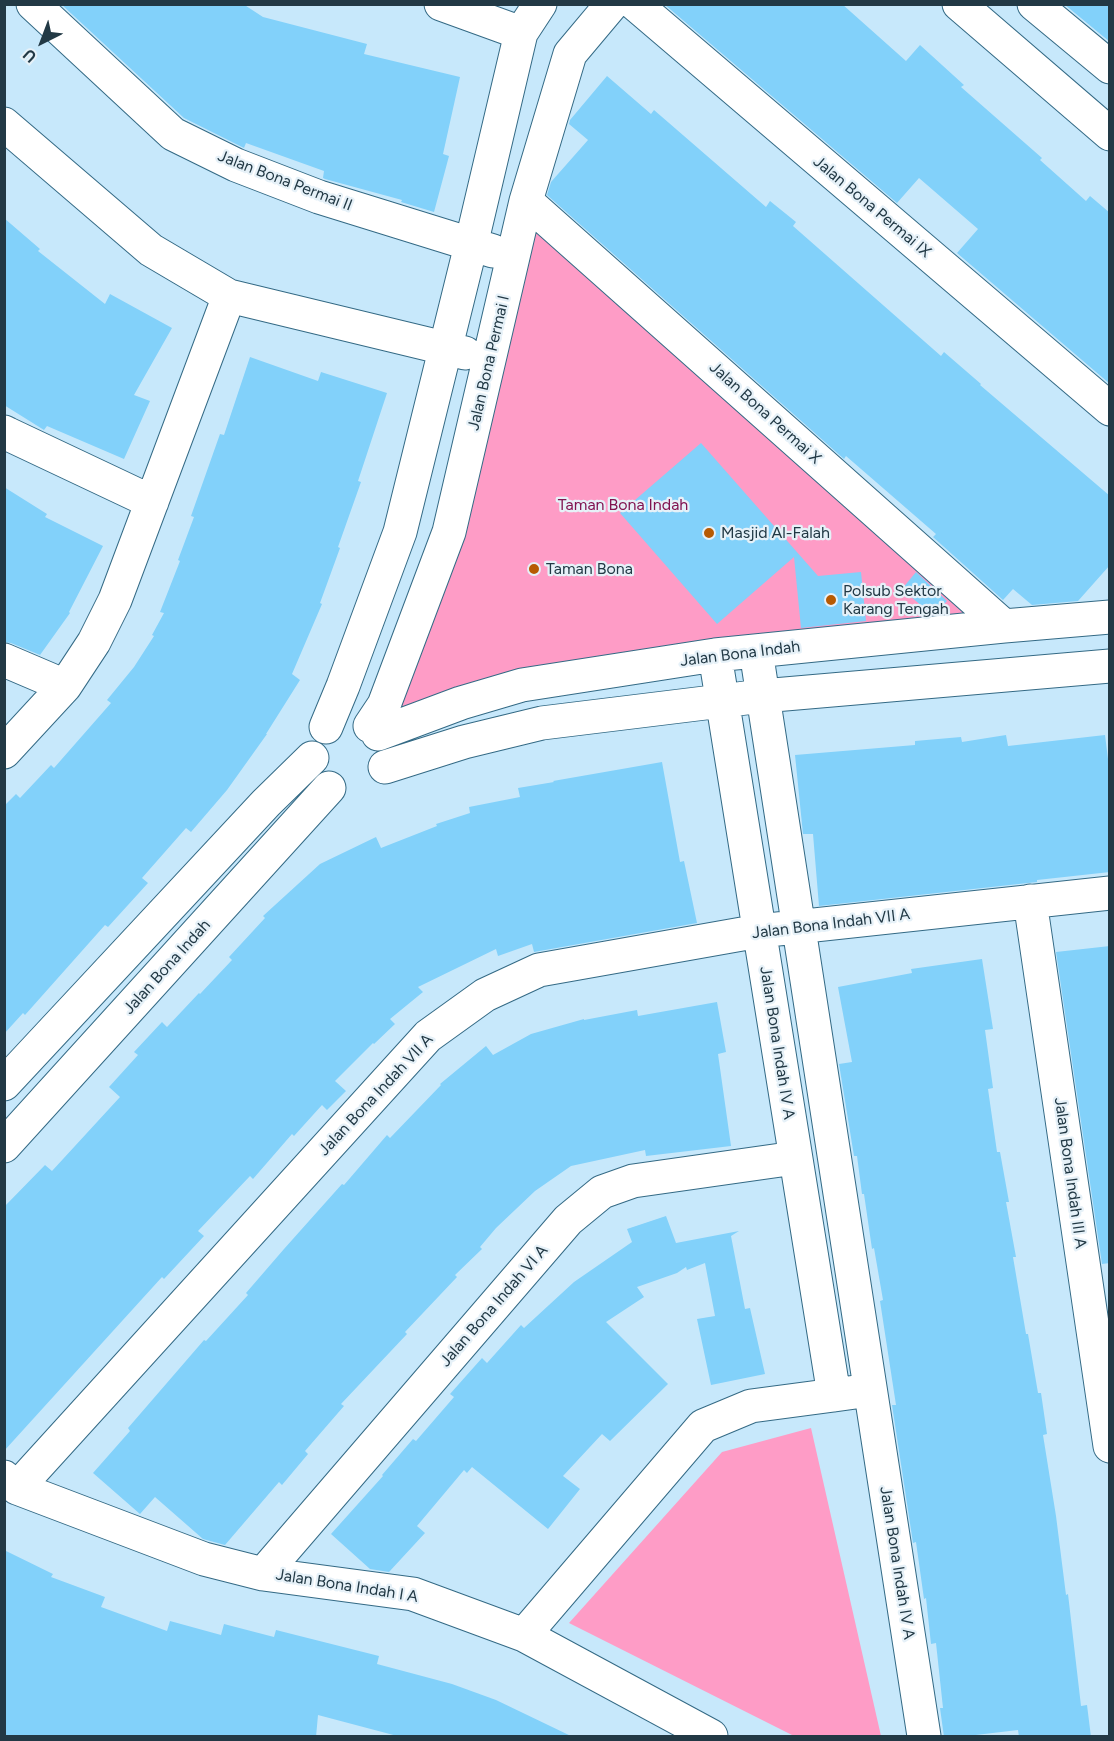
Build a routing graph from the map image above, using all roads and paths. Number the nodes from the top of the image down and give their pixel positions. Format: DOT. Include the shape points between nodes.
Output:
graph roads {
  1 [pos="33,4"];
  2 [pos="441,4"];
  3 [pos="540,4"];
  4 [pos="612,4"];
  5 [pos="635,4"];
  6 [pos="959,4"];
  7 [pos="1034,4"];
  8 [pos="521,33"];
  9 [pos="1110,67"];
  10 [pos="4,124"];
  11 [pos="1110,134"];
  12 [pos="526,201"];
  13 [pos="471,245"];
  14 [pos="513,257"];
  15 [pos="229,296"];
  16 [pos="445,348"];
  17 [pos="489,359"];
  18 [pos="1110,409"];
  19 [pos="4,432"];
  20 [pos="152,502"];
  21 [pos="1110,617"];
  22 [pos="1004,626"];
  23 [pos="756,651"];
  24 [pos="715,655"];
  25 [pos="4,660"];
  26 [pos="1110,666"];
  27 [pos="65,686"];
  28 [pos="762,696"];
  29 [pos="721,701"];
  30 [pos="326,727"];
  31 [pos="374,730"];
  32 [pos="4,752"];
  33 [pos="312,758"];
  34 [pos="359,784"];
  35 [pos="1110,893"];
  36 [pos="1030,901"];
  37 [pos="798,926"];
  38 [pos="759,931"];
  39 [pos="4,1084"];
  40 [pos="4,1146"];
  41 [pos="795,1158"];
  42 [pos="870,1390"];
  43 [pos="834,1395"];
  44 [pos="1110,1446"];
  45 [pos="11,1483"];
  46 [pos="263,1574"];
  47 [pos="524,1635"];
  48 [pos="711,1737"];
  49 [pos="924,1737"];
  1 -- 13 [label="street, Jalan Bona Permai II" via="173,134 236,165 319,197"];
  2 -- 8 [label="street"];
  3 -- 8 [label="street"];
  4 -- 12 [label="street, Jalan Bona Permai I" via="570,54"];
  5 -- 18 [label="street, Jalan Bona Permai IX"];
  6 -- 11 [label="street"];
  7 -- 9 [label="street"];
  8 -- 13 [label="street"];
  10 -- 15 [label="street" via="151,250"];
  12 -- 14 [label="street, Jalan Bona Permai I"];
  12 -- 22 [label="street, Jalan Bona Permai X"];
  13 -- 14 [label="street, Jalan Bona Permai II"];
  13 -- 16 [label="street"];
  14 -- 17 [label="street, Jalan Bona Permai I"];
  15 -- 16 [label="street"];
  15 -- 20 [label="street"];
  16 -- 17 [label="street"];
  16 -- 30 [label="street" via="400,532"];
  17 -- 31 [label="street, Jalan Bona Permai I" via="449,532"];
  19 -- 20 [label="street"];
  20 -- 27 [label="street" via="115,600"];
  21 -- 22 [label="street, Jalan Bona Indah"];
  22 -- 23 [label="street, Jalan Bona Indah"];
  23 -- 24 [label="street, Jalan Bona Indah"];
  23 -- 28 [label="street, Jalan Bona Indah IV A"];
  24 -- 29 [label="street, Jalan Bona Indah IV A"];
  24 -- 31 [label="street, Jalan Bona Indah" via="522,685"];
  25 -- 27 [label="street"];
  26 -- 28 [label="street"];
  27 -- 32 [label="street"];
  28 -- 29 [label="street"];
  28 -- 37 [label="street, Jalan Bona Indah IV A"];
  29 -- 34 [label="street" via="542,723 464,742"];
  29 -- 38 [label="street, Jalan Bona Indah IV A"];
  30 -- 31 [label="street" via="348,720 359,721"];
  30 -- 33 [label="street" via="315,741"];
  31 -- 34 [label="street" via="384,744 386,756"];
  33 -- 34 [label="street" via="320,780"];
  33 -- 39 [label="street" via="266,802"];
  34 -- 40 [label="street, Jalan Bona Indah"];
  35 -- 36 [label="street, Jalan Bona Indah VII A"];
  36 -- 37 [label="street, Jalan Bona Indah VII A"];
  36 -- 44 [label="street, Jalan Bona Indah III A"];
  37 -- 38 [label="street, Jalan Bona Indah VII A"];
  37 -- 42 [label="street, Jalan Bona Indah IV A"];
  38 -- 41 [label="street, Jalan Bona Indah IV A"];
  38 -- 45 [label="street, Jalan Bona Indah VII A" via="539,969 484,995 428,1036"];
  41 -- 43 [label="street, Jalan Bona Indah IV A"];
  41 -- 46 [label="street, Jalan Bona Indah VI A" via="633,1181 602,1192 568,1220"];
  42 -- 43 [label="street"];
  42 -- 49 [label="street, Jalan Bona Indah IV A"];
  43 -- 47 [label="street" via="750,1406 703,1426"];
  45 -- 46 [label="street, Jalan Bona Indah I A" via="204,1559"];
  46 -- 47 [label="street, Jalan Bona Indah I A" via="413,1594"];
  47 -- 48 [label="street, Jalan Bona Indah I A"];
}
